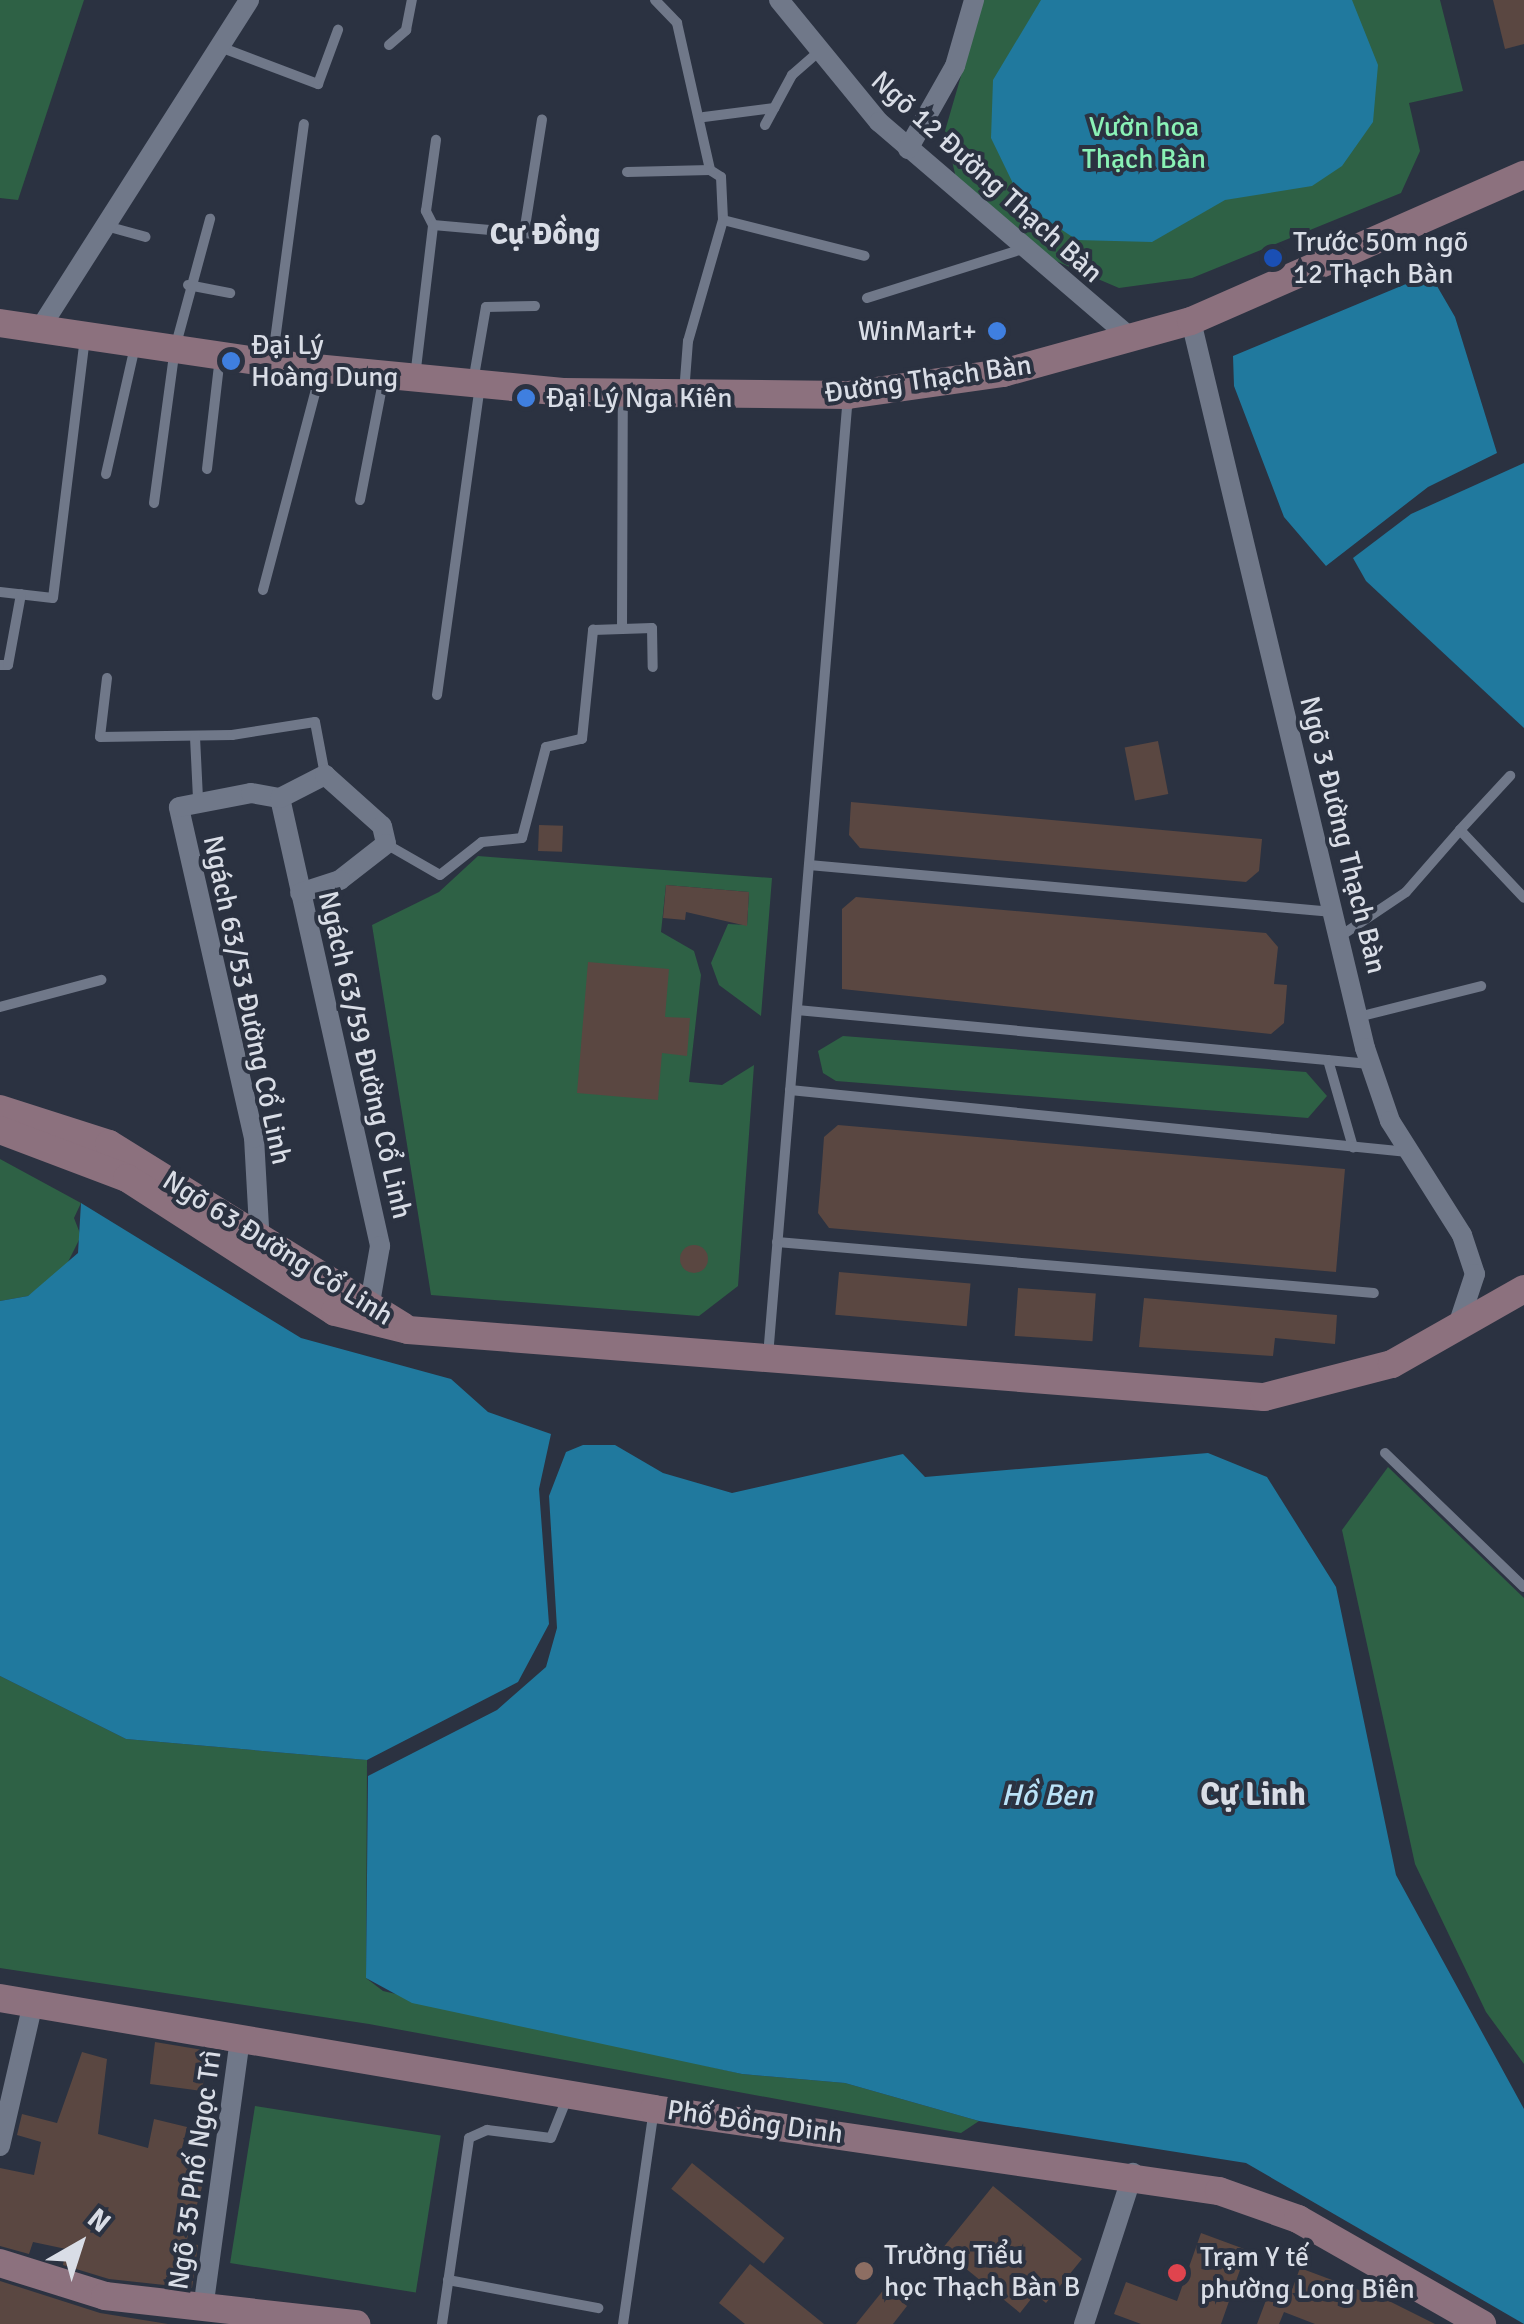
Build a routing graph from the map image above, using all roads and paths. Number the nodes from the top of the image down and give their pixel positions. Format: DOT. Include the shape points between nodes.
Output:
graph roads {
  1 [pos="248,0"];
  2 [pos="412,0"];
  3 [pos="655,0"];
  4 [pos="779,0"];
  5 [pos="974,0"];
  6 [pos="338,30"];
  7 [pos="219,46"];
  8 [pos="389,46"];
  9 [pos="818,53"];
  10 [pos="774,108"];
  11 [pos="704,117"];
  12 [pos="542,119"];
  13 [pos="304,124"];
  14 [pos="765,125"];
  15 [pos="436,140"];
  16 [pos="908,149"];
  17 [pos="710,170"];
  18 [pos="627,172"];
  19 [pos="1524,174"];
  20 [pos="210,219"];
  21 [pos="723,220"];
  22 [pos="433,225"];
  23 [pos="106,226"];
  24 [pos="524,233"];
  25 [pos="556,236"];
  26 [pos="146,237"];
  27 [pos="1020,250"];
  28 [pos="865,256"];
  29 [pos="188,285"];
  30 [pos="230,293"];
  31 [pos="867,298"];
  32 [pos="535,306"];
  33 [pos="1191,322"];
  34 [pos="0,323"];
  35 [pos="39,330"];
  36 [pos="84,338"];
  37 [pos="1131,338"];
  38 [pos="135,345"];
  39 [pos="175,348"];
  40 [pos="220,356"];
  41 [pos="272,364"];
  42 [pos="321,369"];
  43 [pos="384,376"];
  44 [pos="414,378"];
  45 [pos="476,384"];
  46 [pos="623,395"];
  47 [pos="848,395"];
  48 [pos="684,398"];
  49 [pos="208,469"];
  50 [pos="106,474"];
  51 [pos="360,500"];
  52 [pos="154,503"];
  53 [pos="262,590"];
  54 [pos="0,592"];
  55 [pos="21,594"];
  56 [pos="622,629"];
  57 [pos="0,665"];
  58 [pos="653,666"];
  59 [pos="107,678"];
  60 [pos="437,696"];
  61 [pos="195,738"];
  62 [pos="325,775"];
  63 [pos="1510,776"];
  64 [pos="280,798"];
  65 [pos="189,803"];
  66 [pos="1460,830"];
  67 [pos="386,844"];
  68 [pos="809,866"];
  69 [pos="300,893"];
  70 [pos="1524,898"];
  71 [pos="1334,912"];
  72 [pos="1342,936"];
  73 [pos="102,980"];
  74 [pos="1481,986"];
  75 [pos="0,1008"];
  76 [pos="797,1010"];
  77 [pos="1358,1017"];
  78 [pos="1328,1060"];
  79 [pos="1369,1064"];
  80 [pos="790,1090"];
  81 [pos="0,1110"];
  82 [pos="0,1130"];
  83 [pos="1353,1147"];
  84 [pos="1408,1152"];
  85 [pos="104,1154"];
  86 [pos="777,1242"];
  87 [pos="257,1253"];
  88 [pos="1524,1288"];
  89 [pos="1374,1293"];
  90 [pos="368,1313"];
  91 [pos="1451,1338"];
  92 [pos="768,1359"];
  93 [pos="1385,1452"];
  94 [pos="1524,1587"];
  95 [pos="0,1998"];
  96 [pos="33,2003"];
  97 [pos="240,2039"];
  98 [pos="568,2094"];
  99 [pos="654,2109"];
  100 [pos="0,2146"];
  101 [pos="1133,2173"];
  102 [pos="0,2262"];
  103 [pos="448,2280"];
  104 [pos="598,2308"];
  105 [pos="203,2309"];
  106 [pos="1445,2312"];
  107 [pos="356,2324"];
  108 [pos="442,2324"];
  109 [pos="622,2324"];
  110 [pos="1084,2324"];
  111 [pos="1482,2324"];
  1 -- 7 [label="street"];
  2 -- 8 [label="lane" via="406,30"];
  3 -- 11 [label="lane" via="678,23"];
  4 -- 9 [label="street, Ngõ 12 Đường Thạch Bàn"];
  5 -- 16 [label="street" via="955,66"];
  6 -- 7 [label="lane" via="318,84"];
  7 -- 23 [label="street"];
  9 -- 10 [label="lane"];
  9 -- 16 [label="street, Ngõ 12 Đường Thạch Bàn"];
  10 -- 11 [label="lane"];
  10 -- 14 [label="lane"];
  11 -- 17 [label="lane"];
  12 -- 24 [label="lane"];
  13 -- 41 [label="lane"];
  15 -- 22 [label="lane" via="426,211"];
  16 -- 27 [label="street, Ngõ 12 Đường Thạch Bàn"];
  17 -- 18 [label="lane"];
  17 -- 21 [label="lane" via="721,177"];
  19 -- 33 [label="street, Đường Thạch Bàn"];
  20 -- 29 [label="lane"];
  21 -- 28 [label="lane"];
  21 -- 48 [label="lane" via="688,341"];
  22 -- 24 [label="lane"];
  22 -- 44 [label="lane"];
  23 -- 26 [label="lane"];
  23 -- 35 [label="street"];
  24 -- 25 [label="lane"];
  27 -- 31 [label="lane"];
  27 -- 37 [label="street, Ngõ 12 Đường Thạch Bàn"];
  29 -- 30 [label="lane"];
  29 -- 39 [label="lane"];
  32 -- 45 [label="lane" via="486,307"];
  33 -- 37 [label="street, Đường Thạch Bàn"];
  33 -- 71 [label="street, Ngõ 3 Đường Thạch Bàn"];
  34 -- 35 [label="street, Đường Thạch Bàn"];
  35 -- 36 [label="street, Đường Thạch Bàn"];
  36 -- 38 [label="street, Đường Thạch Bàn"];
  36 -- 55 [label="lane" via="52,598"];
  37 -- 47 [label="street, Đường Thạch Bàn" via="1003,373"];
  38 -- 39 [label="street, Đường Thạch Bàn"];
  38 -- 50 [label="lane"];
  39 -- 40 [label="street, Đường Thạch Bàn"];
  39 -- 52 [label="lane"];
  40 -- 41 [label="street, Đường Thạch Bàn"];
  40 -- 49 [label="lane"];
  41 -- 42 [label="street, Đường Thạch Bàn"];
  42 -- 43 [label="street, Đường Thạch Bàn"];
  42 -- 53 [label="lane"];
  43 -- 44 [label="street, Đường Thạch Bàn"];
  43 -- 51 [label="lane"];
  44 -- 45 [label="street, Đường Thạch Bàn"];
  45 -- 46 [label="street, Đường Thạch Bàn"];
  45 -- 60 [label="lane"];
  46 -- 48 [label="street, Đường Thạch Bàn"];
  46 -- 56 [label="lane"];
  47 -- 48 [label="street, Đường Thạch Bàn"];
  47 -- 68 [label="lane"];
  54 -- 55 [label="lane"];
  55 -- 57 [label="lane" via="8,666"];
  56 -- 58 [label="lane" via="652,628"];
  56 -- 67 [label="lane" via="593,630 582,739 546,747 522,838 482,842 440,875"];
  59 -- 61 [label="lane" via="100,738"];
  61 -- 62 [label="lane" via="315,722"];
  61 -- 65 [label="lane"];
  62 -- 64 [label="street"];
  62 -- 67 [label="street" via="382,826"];
  63 -- 66 [label="lane"];
  64 -- 65 [label="street"];
  64 -- 69 [label="street, Ngách 63/59 Đường Cổ Linh"];
  65 -- 87 [label="street, Ngách 63/53 Đường Cổ Linh" via="254,1138"];
  66 -- 70 [label="lane"];
  66 -- 72 [label="lane" via="1406,892"];
  67 -- 69 [label="street" via="340,880"];
  68 -- 71 [label="lane"];
  68 -- 76 [label="lane"];
  69 -- 90 [label="street, Ngách 63/59 Đường Cổ Linh" via="380,1246"];
  71 -- 72 [label="street, Ngõ 3 Đường Thạch Bàn"];
  72 -- 77 [label="street, Ngõ 3 Đường Thạch Bàn"];
  73 -- 75 [label="lane"];
  74 -- 77 [label="lane"];
  76 -- 78 [label="lane"];
  76 -- 80 [label="lane"];
  77 -- 79 [label="street, Ngõ 3 Đường Thạch Bàn"];
  78 -- 79 [label="lane"];
  78 -- 83 [label="lane"];
  79 -- 84 [label="street, Ngõ 3 Đường Thạch Bàn"];
  80 -- 83 [label="lane"];
  80 -- 86 [label="lane"];
  81 -- 85 [label="street, Ngõ 63 Đường Cổ Linh"];
  82 -- 85 [label="street, Ngõ 63 Đường Cổ Linh"];
  83 -- 84 [label="lane"];
  84 -- 91 [label="street, Ngõ 3 Đường Thạch Bàn" via="1462,1235 1475,1274"];
  85 -- 87 [label="street, Ngõ 63 Đường Cổ Linh"];
  86 -- 89 [label="lane"];
  86 -- 92 [label="lane"];
  87 -- 90 [label="street, Ngõ 63 Đường Cổ Linh"];
  88 -- 91 [label="street, Ngõ 63 Đường Cổ Linh"];
  90 -- 92 [label="street, Ngõ 63 Đường Cổ Linh" via="408,1330"];
  91 -- 92 [label="street, Ngõ 63 Đường Cổ Linh" via="1336,1384 1264,1397"];
  93 -- 94 [label="lane"];
  95 -- 96 [label="street, Phố Đồng Dinh"];
  96 -- 97 [label="street, Phố Đồng Dinh"];
  96 -- 100 [label="street"];
  97 -- 98 [label="street, Phố Đồng Dinh"];
  97 -- 105 [label="street, Ngõ 35 Phố Ngọc Trì"];
  98 -- 99 [label="street, Phố Đồng Dinh"];
  98 -- 103 [label="lane" via="551,2138 472,2134"];
  99 -- 101 [label="street, Phố Đồng Dinh"];
  99 -- 109 [label="lane"];
  101 -- 106 [label="street, Phố Đồng Dinh" via="1298,2219"];
  101 -- 110 [label="street"];
  102 -- 105 [label="street" via="105,2296"];
  103 -- 104 [label="lane"];
  103 -- 108 [label="lane"];
  105 -- 107 [label="street"];
  106 -- 111 [label="street, Phố Đồng Dinh"];
}
